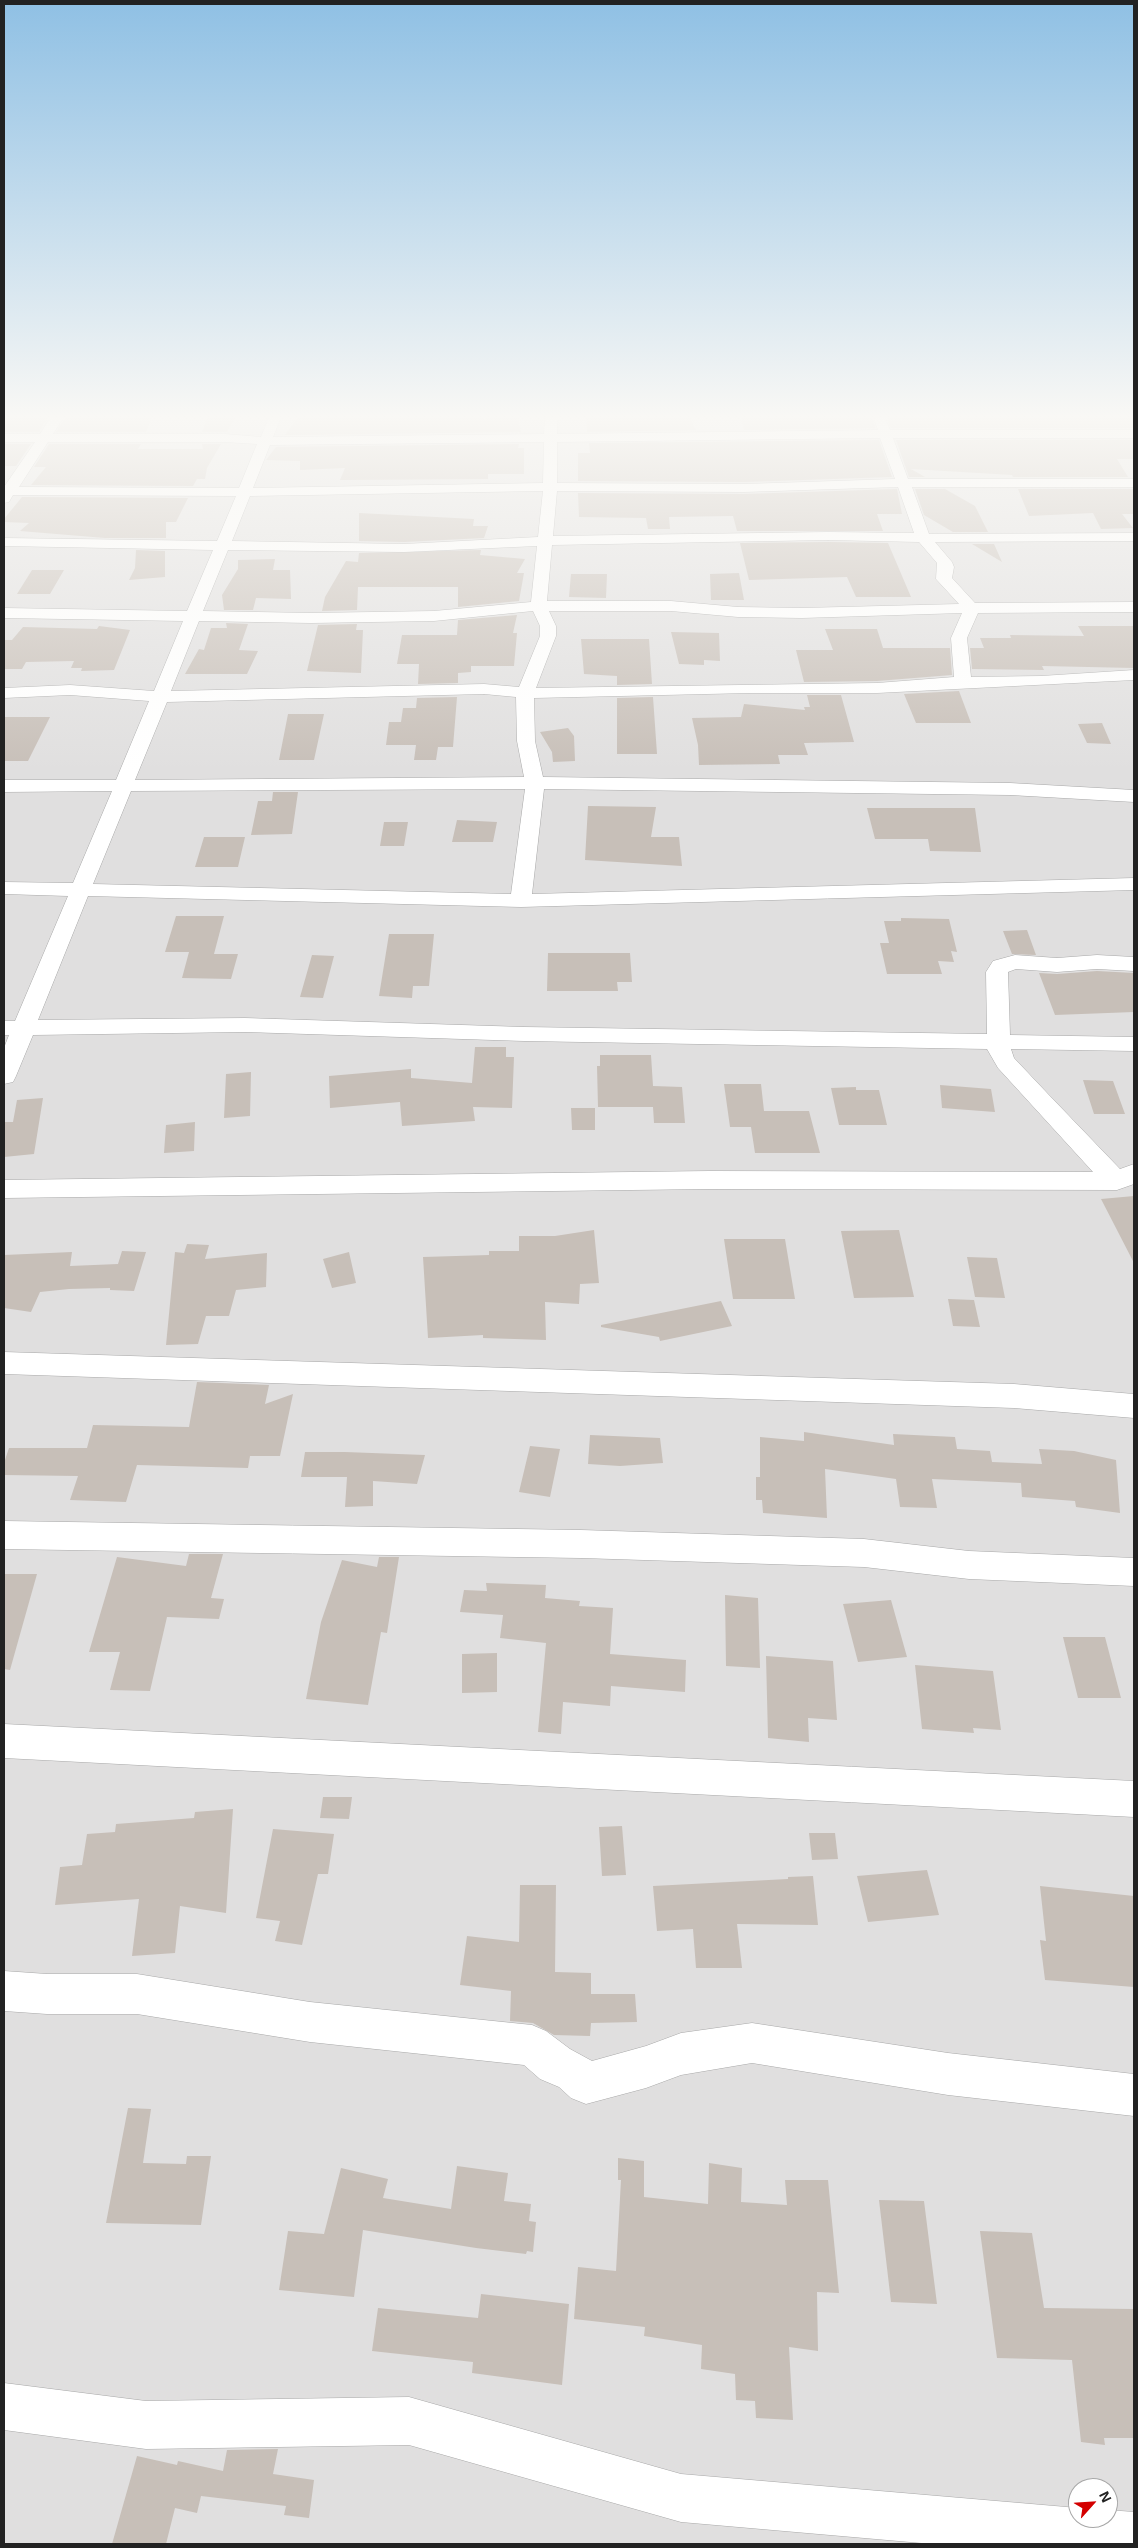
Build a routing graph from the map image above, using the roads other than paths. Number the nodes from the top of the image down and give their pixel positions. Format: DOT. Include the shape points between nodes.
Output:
graph roads {
  1 [pos="227,534"];
  2 [pos="546,534"];
  3 [pos="922,534"];
  4 [pos="1134,536"];
  5 [pos="923,538"];
  6 [pos="545,541"];
  7 [pos="4,542"];
  8 [pos="222,546"];
  9 [pos="539,606"];
  10 [pos="1134,607"];
  11 [pos="971,608"];
  12 [pos="4,613"];
  13 [pos="193,616"];
  14 [pos="1134,675"];
  15 [pos="963,682"];
  16 [pos="4,693"];
  17 [pos="525,693"];
  18 [pos="160,697"];
  19 [pos="535,783"];
  20 [pos="124,785"];
  21 [pos="4,786"];
  22 [pos="1134,796"];
  23 [pos="1134,884"];
  24 [pos="4,888"];
  25 [pos="80,890"];
  26 [pos="521,902"];
  27 [pos="1134,964"];
  28 [pos="13,1028"];
  29 [pos="998,1042"];
  30 [pos="1134,1044"];
  31 [pos="4,1076"];
  32 [pos="1126,1177"];
  33 [pos="4,1189"];
  34 [pos="4,1363"];
  35 [pos="1134,1406"];
  36 [pos="4,1535"];
  37 [pos="1134,1572"];
  38 [pos="4,1741"];
  39 [pos="1134,1799"];
  40 [pos="4,1991"];
  41 [pos="1134,2095"];
  42 [pos="4,2406"];
  43 [pos="1134,2537"];
  1 -- 8 [label="street"];
  2 -- 6 [label="street"];
  3 -- 5 [label="street"];
  4 -- 5 [label="street"];
  5 -- 6 [label="street" via="828,536"];
  5 -- 11 [label="street" via="944,562 944,579"];
  6 -- 8 [label="street" via="404,548"];
  6 -- 9 [label="street"];
  7 -- 8 [label="street"];
  8 -- 13 [label="street"];
  9 -- 11 [label="street" via="672,606 802,613"];
  9 -- 13 [label="street" via="434,616"];
  9 -- 17 [label="street" via="548,626 548,636"];
  10 -- 11 [label="street"];
  11 -- 15 [label="street" via="960,638"];
  12 -- 13 [label="street"];
  13 -- 18 [label="street"];
  14 -- 15 [label="street"];
  15 -- 17 [label="street" via="877,688"];
  16 -- 18 [label="street" via="70,690"];
  17 -- 18 [label="street" via="484,690"];
  17 -- 19 [label="street" via="526,741"];
  18 -- 20 [label="street"];
  19 -- 20 [label="street"];
  19 -- 22 [label="street" via="1010,789"];
  19 -- 26 [label="street"];
  20 -- 21 [label="street"];
  20 -- 25 [label="street"];
  23 -- 26 [label="street"];
  24 -- 25 [label="street"];
  25 -- 26 [label="street"];
  25 -- 28 [label="street"];
  27 -- 29 [label="street" via="1015,962 1001,966 997,972"];
  28 -- 29 [label="street" via="245,1025 524,1034"];
  28 -- 31 [label="street"];
  29 -- 30 [label="street"];
  29 -- 32 [label="street" via="999,1052 1006,1063"];
  32 -- 33 [label="street"];
  34 -- 35 [label="street" via="994,1396"];
  36 -- 37 [label="street" via="581,1544 864,1553 968,1565"];
  38 -- 39 [label="street"];
  40 -- 41 [label="street" via="137,1994 310,2022 532,2045 586,2083 681,2054 752,2043 948,2074"];
  42 -- 43 [label="street" via="146,2425 409,2421 681,2498"];
}
